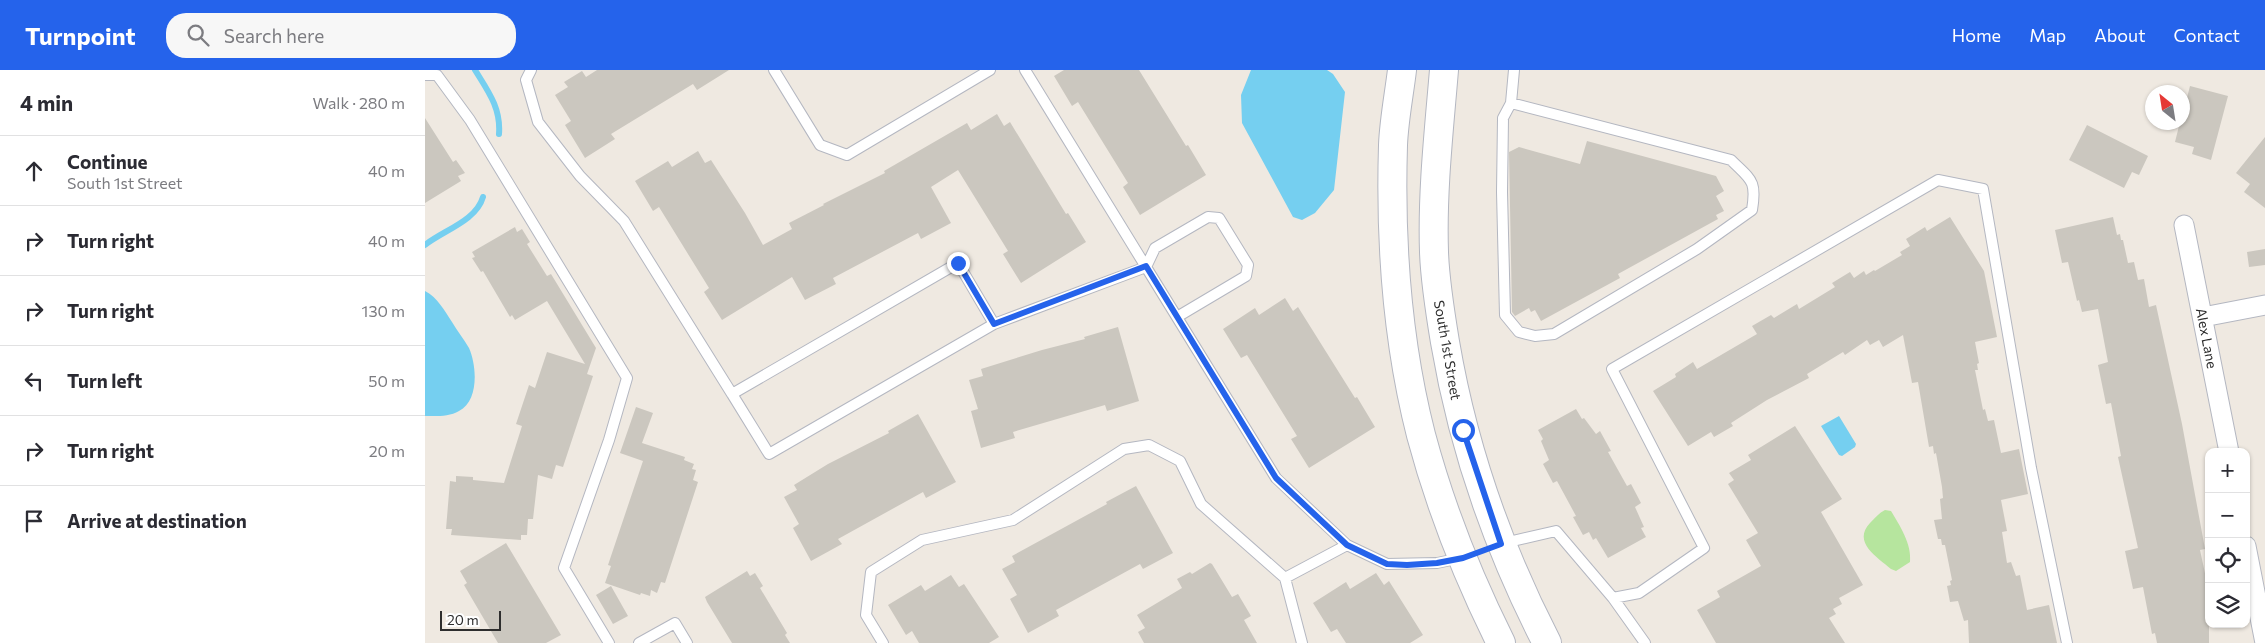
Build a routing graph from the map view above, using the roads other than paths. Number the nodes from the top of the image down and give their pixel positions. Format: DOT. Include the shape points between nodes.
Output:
graph roads {
  1 [pos="531,70"];
  2 [pos="773,70"];
  3 [pos="990,70"];
  4 [pos="1025,70"];
  5 [pos="1402,70"];
  6 [pos="1444,70"];
  7 [pos="1514,70"];
  8 [pos="425,75"];
  9 [pos="1511,103"];
  10 [pos="2184,225"];
  11 [pos="1146,266"];
  12 [pos="2265,306"];
  13 [pos="1177,317"];
  14 [pos="2203,317"];
  15 [pos="994,324"];
  16 [pos="732,394"];
  17 [pos="2228,448"];
  18 [pos="1501,544"];
  19 [pos="1347,545"];
  20 [pos="1463,558"];
  21 [pos="2250,566"];
  22 [pos="1285,578"];
  23 [pos="1613,598"];
  24 [pos="609,643"];
  25 [pos="639,643"];
  26 [pos="687,643"];
  27 [pos="883,643"];
  28 [pos="1302,643"];
  29 [pos="1501,643"];
  30 [pos="1547,643"];
  31 [pos="1645,643"];
  32 [pos="2067,643"];
  33 [pos="2265,643"];
  1 -- 16 [label="lane" via="527,80 538,122 580,176 624,221"];
  2 -- 3 [label="lane" via="820,145 847,155"];
  4 -- 11 [label="lane"];
  5 -- 20 [label="main road" via="1393,143 1393,225 1405,357 1421,434"];
  6 -- 18 [label="main road, South 1st Street" via="1433,214 1440,308 1463,430"];
  7 -- 9 [label="lane"];
  8 -- 24 [label="lane" via="437,75 470,120 627,378 564,568"];
  9 -- 9 [label="lane" via="1503,118 1505,315 1519,332 1535,336 1554,334 1697,249 1752,210 1755,190 1748,176 1731,160"];
  10 -- 14 [label="street, Alex Lane"];
  11 -- 13 [label="lane"];
  11 -- 13 [label="lane" via="1155,248 1207,217 1219,218 1248,265 1246,276"];
  11 -- 15 [label="lane"];
  12 -- 14 [label="street"];
  13 -- 19 [label="lane" via="1276,478"];
  14 -- 17 [label="street, Alex Lane"];
  15 -- 16 [label="lane" via="769,454"];
  15 -- 16 [label="lane" via="958,263"];
  18 -- 20 [label="main road"];
  18 -- 23 [label="lane" via="1556,531"];
  18 -- 30 [label="main road, South 1st Street"];
  19 -- 20 [label="lane" via="1387,564 1437,563"];
  19 -- 22 [label="lane"];
  20 -- 29 [label="main road"];
  21 -- 33 [label="street"];
  22 -- 27 [label="lane" via="1201,504 1180,461 1149,445 1124,449 1013,520 922,540 871,572 866,614"];
  22 -- 28 [label="lane"];
  23 -- 31 [label="lane"];
  23 -- 32 [label="lane" via="1639,593 1705,548 1612,369 1938,180 1983,189 2031,468"];
  25 -- 26 [label="lane" via="675,623"];
}
